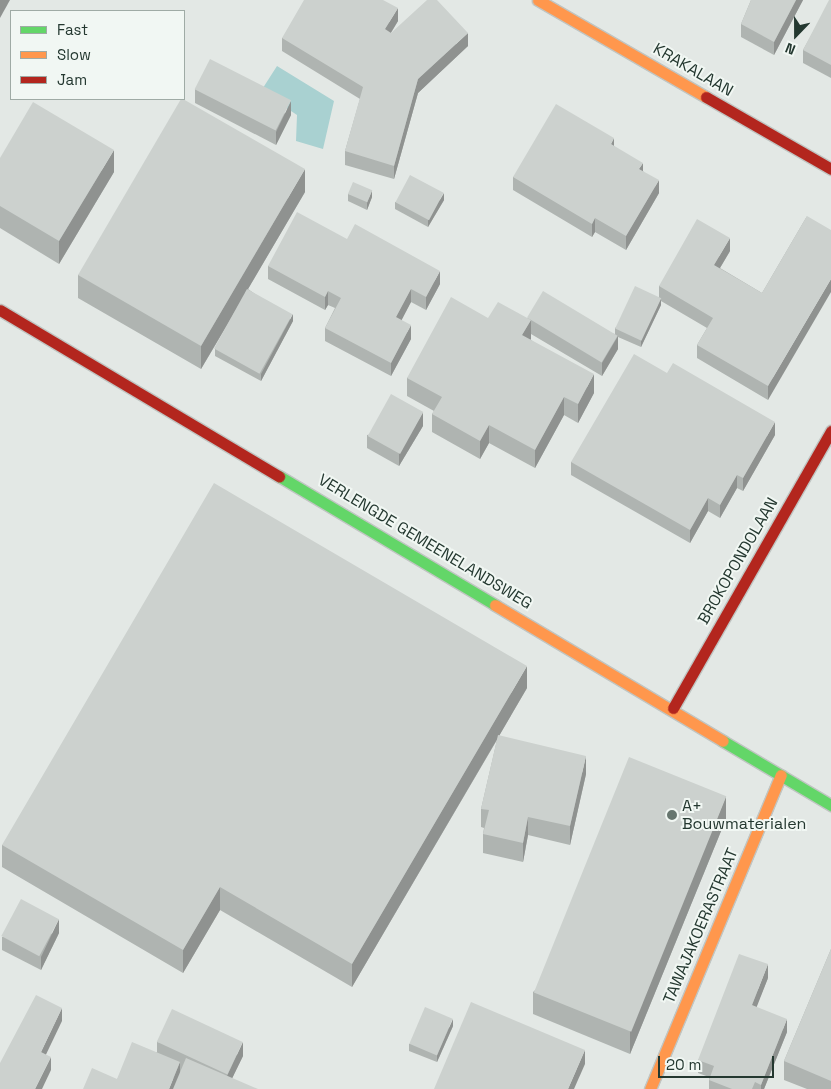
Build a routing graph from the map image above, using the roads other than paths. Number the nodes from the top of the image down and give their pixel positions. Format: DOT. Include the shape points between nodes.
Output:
graph roads {
  1 [pos="538,0"];
  2 [pos="831,168"];
  3 [pos="0,310"];
  4 [pos="831,431"];
  5 [pos="673,708"];
  6 [pos="781,775"];
  7 [pos="831,805"];
  8 [pos="650,1089"];
  1 -- 2 [label="street, KRAKALAAN"];
  3 -- 5 [label="street, VERLENGDE GEMEENELANDSWEG"];
  4 -- 5 [label="street, BROKOPONDOLAAN"];
  5 -- 6 [label="street, VERLENGDE GEMEENELANDSWEG"];
  6 -- 7 [label="street, VERLENGDE GEMEENELANDSWEG"];
  6 -- 8 [label="street, TAWAJAKOERASTRAAT"];
}
